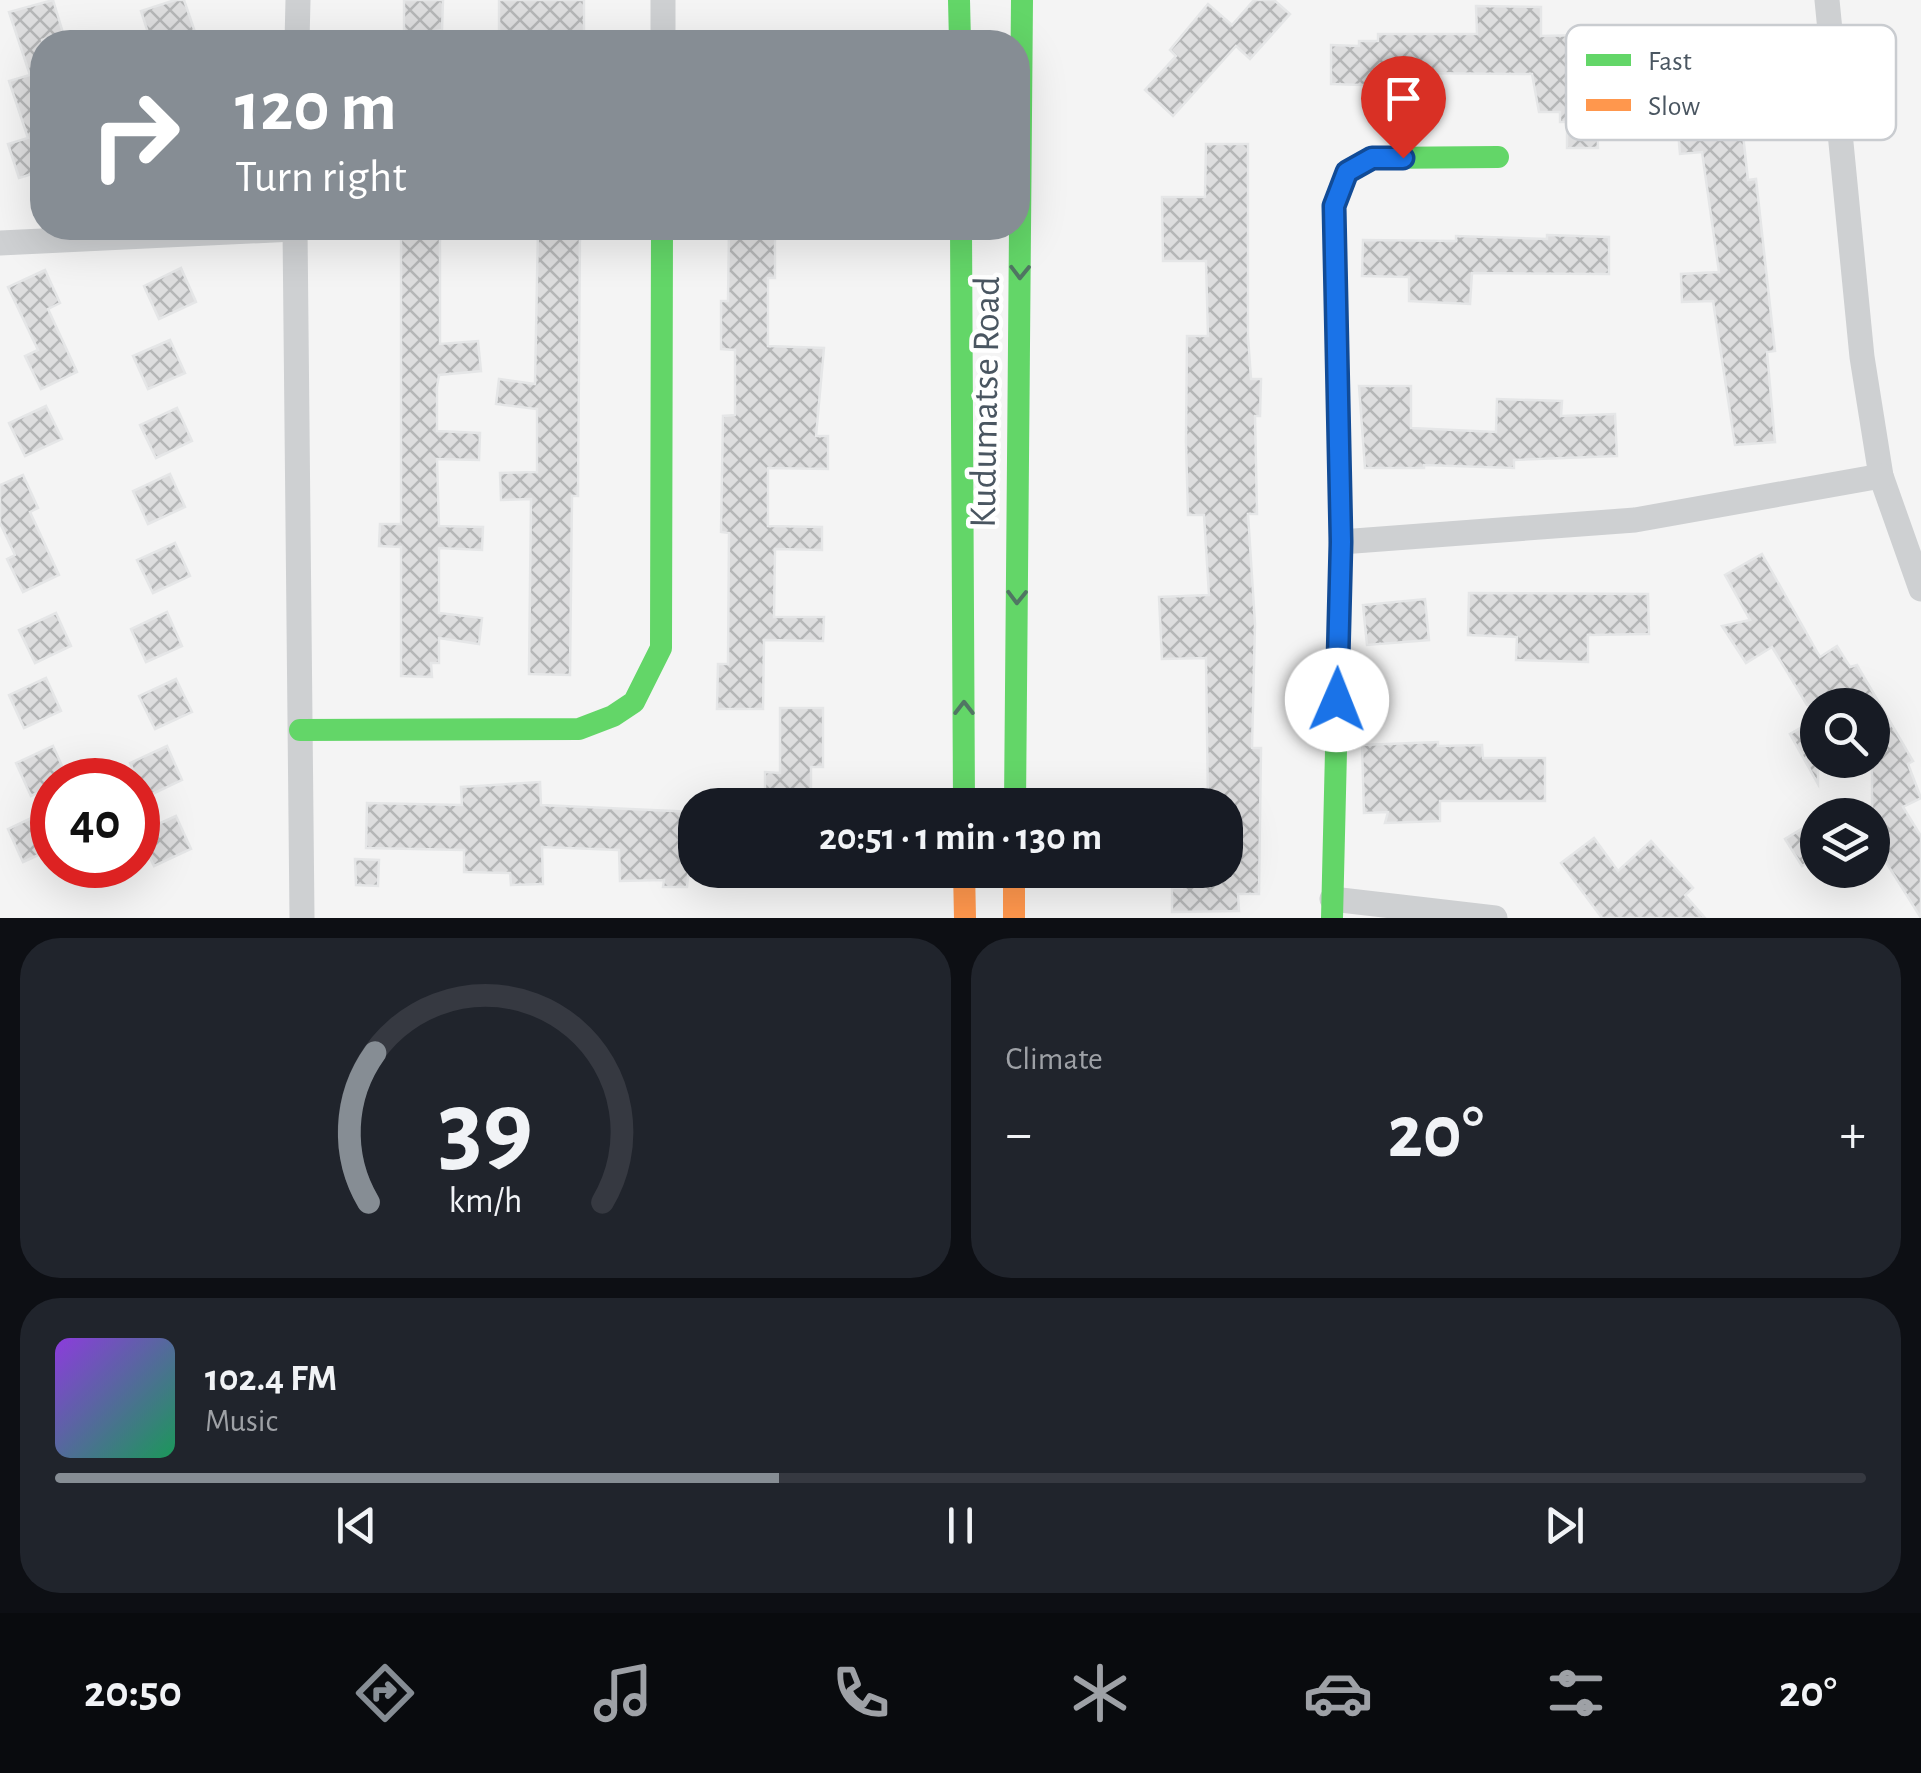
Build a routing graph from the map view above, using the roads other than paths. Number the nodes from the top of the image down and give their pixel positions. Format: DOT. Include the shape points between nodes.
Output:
graph roads {
  1 [pos="298,0"];
  2 [pos="663,0"];
  3 [pos="960,0"];
  4 [pos="1022,0"];
  5 [pos="1049,0"];
  6 [pos="1826,0"];
  7 [pos="1829,25"];
  8 [pos="297,30"];
  9 [pos="662,30"];
  10 [pos="960,30"];
  11 [pos="1023,30"];
  12 [pos="1030,31"];
  13 [pos="1840,140"];
  14 [pos="1498,157"];
  15 [pos="59,240"];
  16 [pos="296,240"];
  17 [pos="662,240"];
  18 [pos="961,240"];
  19 [pos="1021,240"];
  20 [pos="0,243"];
  21 [pos="1880,476"];
  22 [pos="1341,542"];
  23 [pos="1921,588"];
  24 [pos="300,730"];
  25 [pos="964,788"];
  26 [pos="1015,788"];
  27 [pos="964,888"];
  28 [pos="1014,888"];
  29 [pos="1332,908"];
  30 [pos="302,918"];
  31 [pos="965,918"];
  32 [pos="1014,918"];
  33 [pos="1495,918"];
  1 -- 8 [label="street"];
  2 -- 9 [label="street"];
  3 -- 10 [label="street"];
  4 -- 11 [label="street, Kudumatse Road"];
  5 -- 12 [label="street"];
  6 -- 7 [label="street"];
  13 -- 21 [label="street"];
  14 -- 22 [label="street" via="1372,158 1347,172 1334,206"];
  15 -- 20 [label="street"];
  16 -- 24 [label="street"];
  17 -- 24 [label="street" via="661,648 643,694 615,718 579,729"];
  25 -- 18 [label="street, Kudumatse Road, one-way"];
  19 -- 26 [label="street, Kudumatse Road, one-way"];
  21 -- 22 [label="street" via="1636,520"];
  21 -- 23 [label="street"];
  22 -- 29 [label="street"];
  24 -- 30 [label="street"];
  27 -- 31 [label="street"];
  28 -- 32 [label="street"];
  29 -- 33 [label="street"];
}
